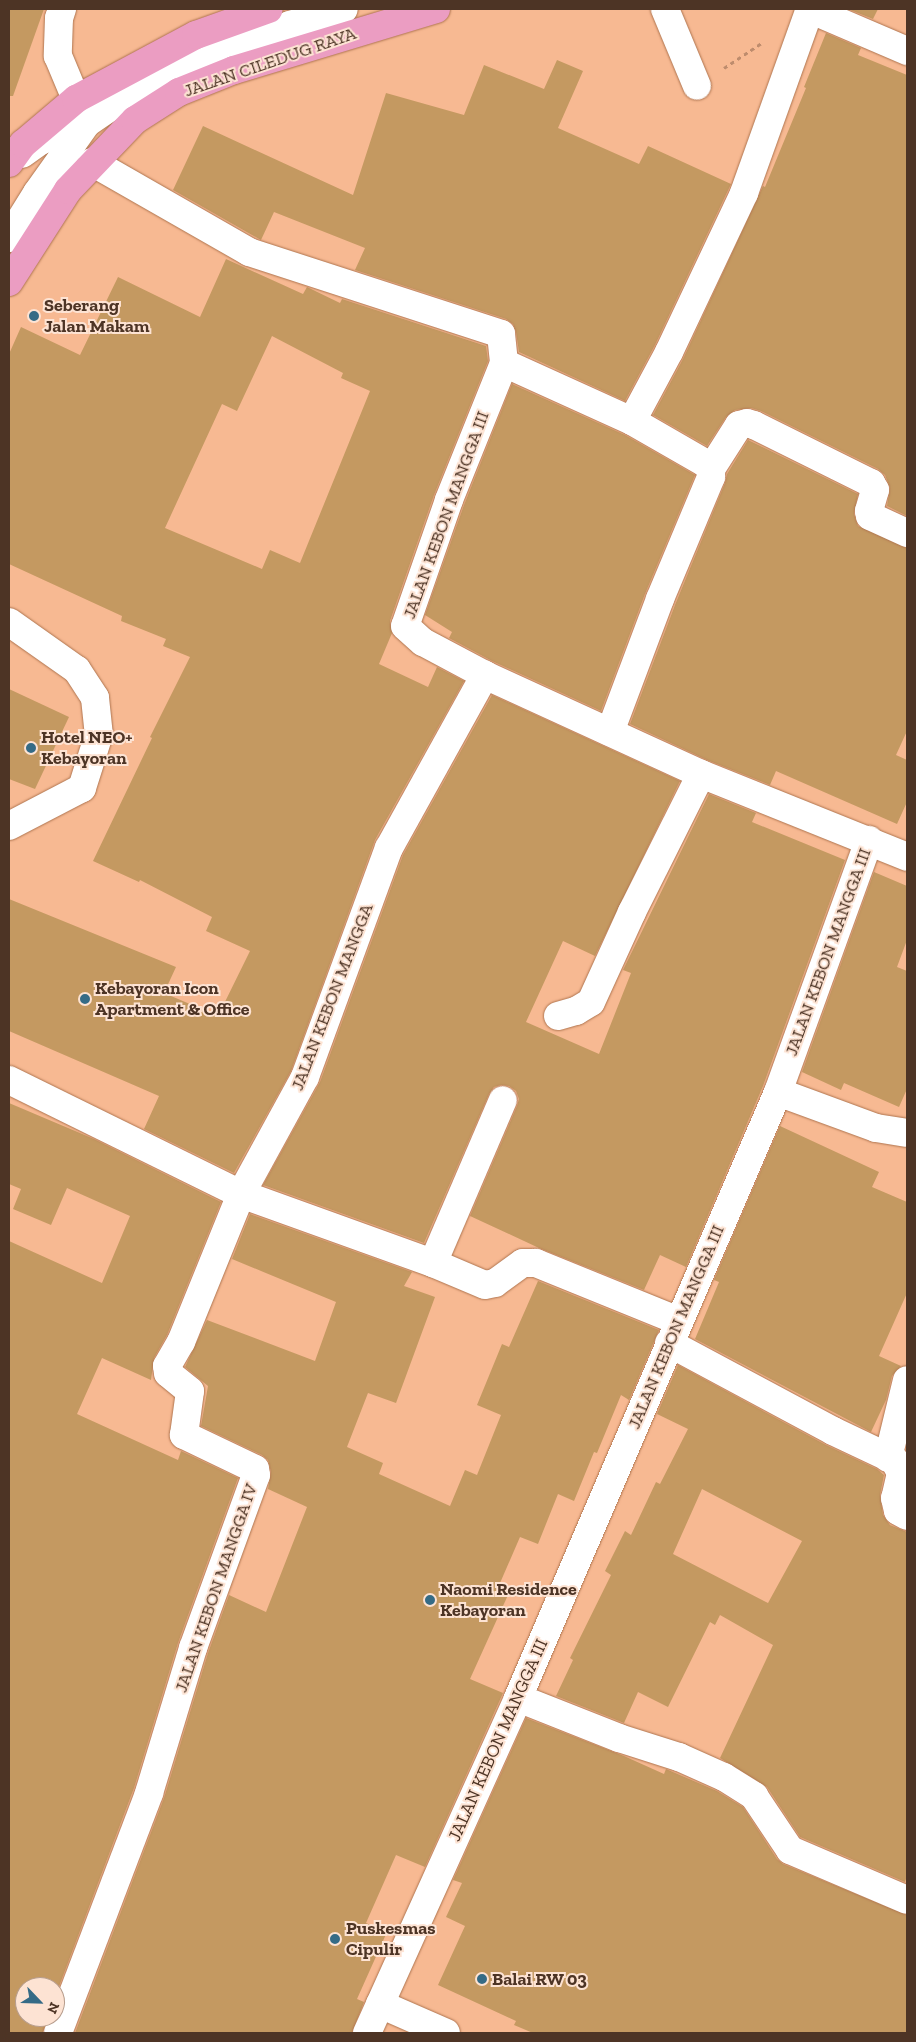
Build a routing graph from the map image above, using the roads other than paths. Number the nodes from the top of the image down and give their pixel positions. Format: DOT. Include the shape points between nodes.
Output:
graph roads {
  1 [pos="62,9"];
  2 [pos="269,9"];
  3 [pos="344,9"];
  4 [pos="436,9"];
  5 [pos="665,9"];
  6 [pos="810,9"];
  7 [pos="907,51"];
  8 [pos="697,86"];
  9 [pos="81,111"];
  10 [pos="92,162"];
  11 [pos="9,163"];
  12 [pos="9,238"];
  13 [pos="9,282"];
  14 [pos="504,363"];
  15 [pos="632,421"];
  16 [pos="711,469"];
  17 [pos="907,533"];
  18 [pos="9,622"];
  19 [pos="485,675"];
  20 [pos="610,732"];
  21 [pos="701,774"];
  22 [pos="9,826"];
  23 [pos="869,840"];
  24 [pos="907,857"];
  25 [pos="558,1016"];
  26 [pos="9,1080"];
  27 [pos="778,1092"];
  28 [pos="503,1100"];
  29 [pos="907,1133"];
  30 [pos="241,1194"];
  31 [pos="433,1263"];
  32 [pos="674,1332"];
  33 [pos="907,1380"];
  34 [pos="888,1458"];
  35 [pos="907,1516"];
  36 [pos="518,1698"];
  37 [pos="907,1900"];
  38 [pos="380,2004"];
  39 [pos="58,2033"];
  40 [pos="367,2033"];
  41 [pos="446,2033"];
  1 -- 9 [label="street" via="58,56"];
  2 -- 9 [label="main road" via="196,34"];
  3 -- 9 [label="street" via="198,58 135,90"];
  4 -- 10 [label="main road, JALAN CILEDUG RAYA" via="234,70 179,92 135,120"];
  5 -- 8 [label="street"];
  6 -- 7 [label="street"];
  6 -- 15 [label="street" via="744,193 669,352"];
  9 -- 11 [label="main road" via="23,144"];
  9 -- 12 [label="street"];
  10 -- 13 [label="main road, JALAN CILEDUG RAYA" via="68,190"];
  10 -- 14 [label="street, JALAN KEBON MANGGA III" via="250,252 501,334"];
  14 -- 15 [label="street"];
  14 -- 19 [label="street, JALAN KEBON MANGGA III" via="449,500 405,626 423,642"];
  15 -- 16 [label="street"];
  16 -- 17 [label="street" via="739,425 754,425 871,483 876,490 870,516"];
  16 -- 20 [label="street" via="711,477"];
  18 -- 22 [label="street" via="76,670 96,698 99,734 82,788"];
  19 -- 20 [label="street, JALAN KEBON MANGGA III"];
  19 -- 30 [label="street, JALAN KEBON MANGGA" via="389,848 305,1077"];
  20 -- 21 [label="street, JALAN KEBON MANGGA III"];
  21 -- 23 [label="street, JALAN KEBON MANGGA III"];
  21 -- 25 [label="street" via="591,1002"];
  23 -- 24 [label="street"];
  23 -- 27 [label="street, JALAN KEBON MANGGA III"];
  26 -- 30 [label="street"];
  27 -- 29 [label="street" via="876,1128"];
  27 -- 32 [label="street, JALAN KEBON MANGGA III"];
  28 -- 31 [label="street"];
  30 -- 31 [label="street"];
  30 -- 39 [label="street, JALAN KEBON MANGGA IV" via="181,1342 167,1366 168,1373 190,1391 184,1435 255,1469 256,1475 193,1648 149,1793"];
  31 -- 32 [label="street" via="485,1285 495,1283 524,1263 536,1263"];
  32 -- 34 [label="street" via="832,1431"];
  32 -- 36 [label="street, JALAN KEBON MANGGA III"];
  33 -- 34 [label="street"];
  34 -- 35 [label="street" via="894,1460 901,1473 895,1498 898,1511"];
  36 -- 37 [label="street" via="619,1738 679,1757 724,1778 754,1796 790,1850"];
  36 -- 38 [label="street, JALAN KEBON MANGGA III"];
  38 -- 40 [label="street, JALAN KEBON MANGGA III"];
  38 -- 41 [label="street"];
}
